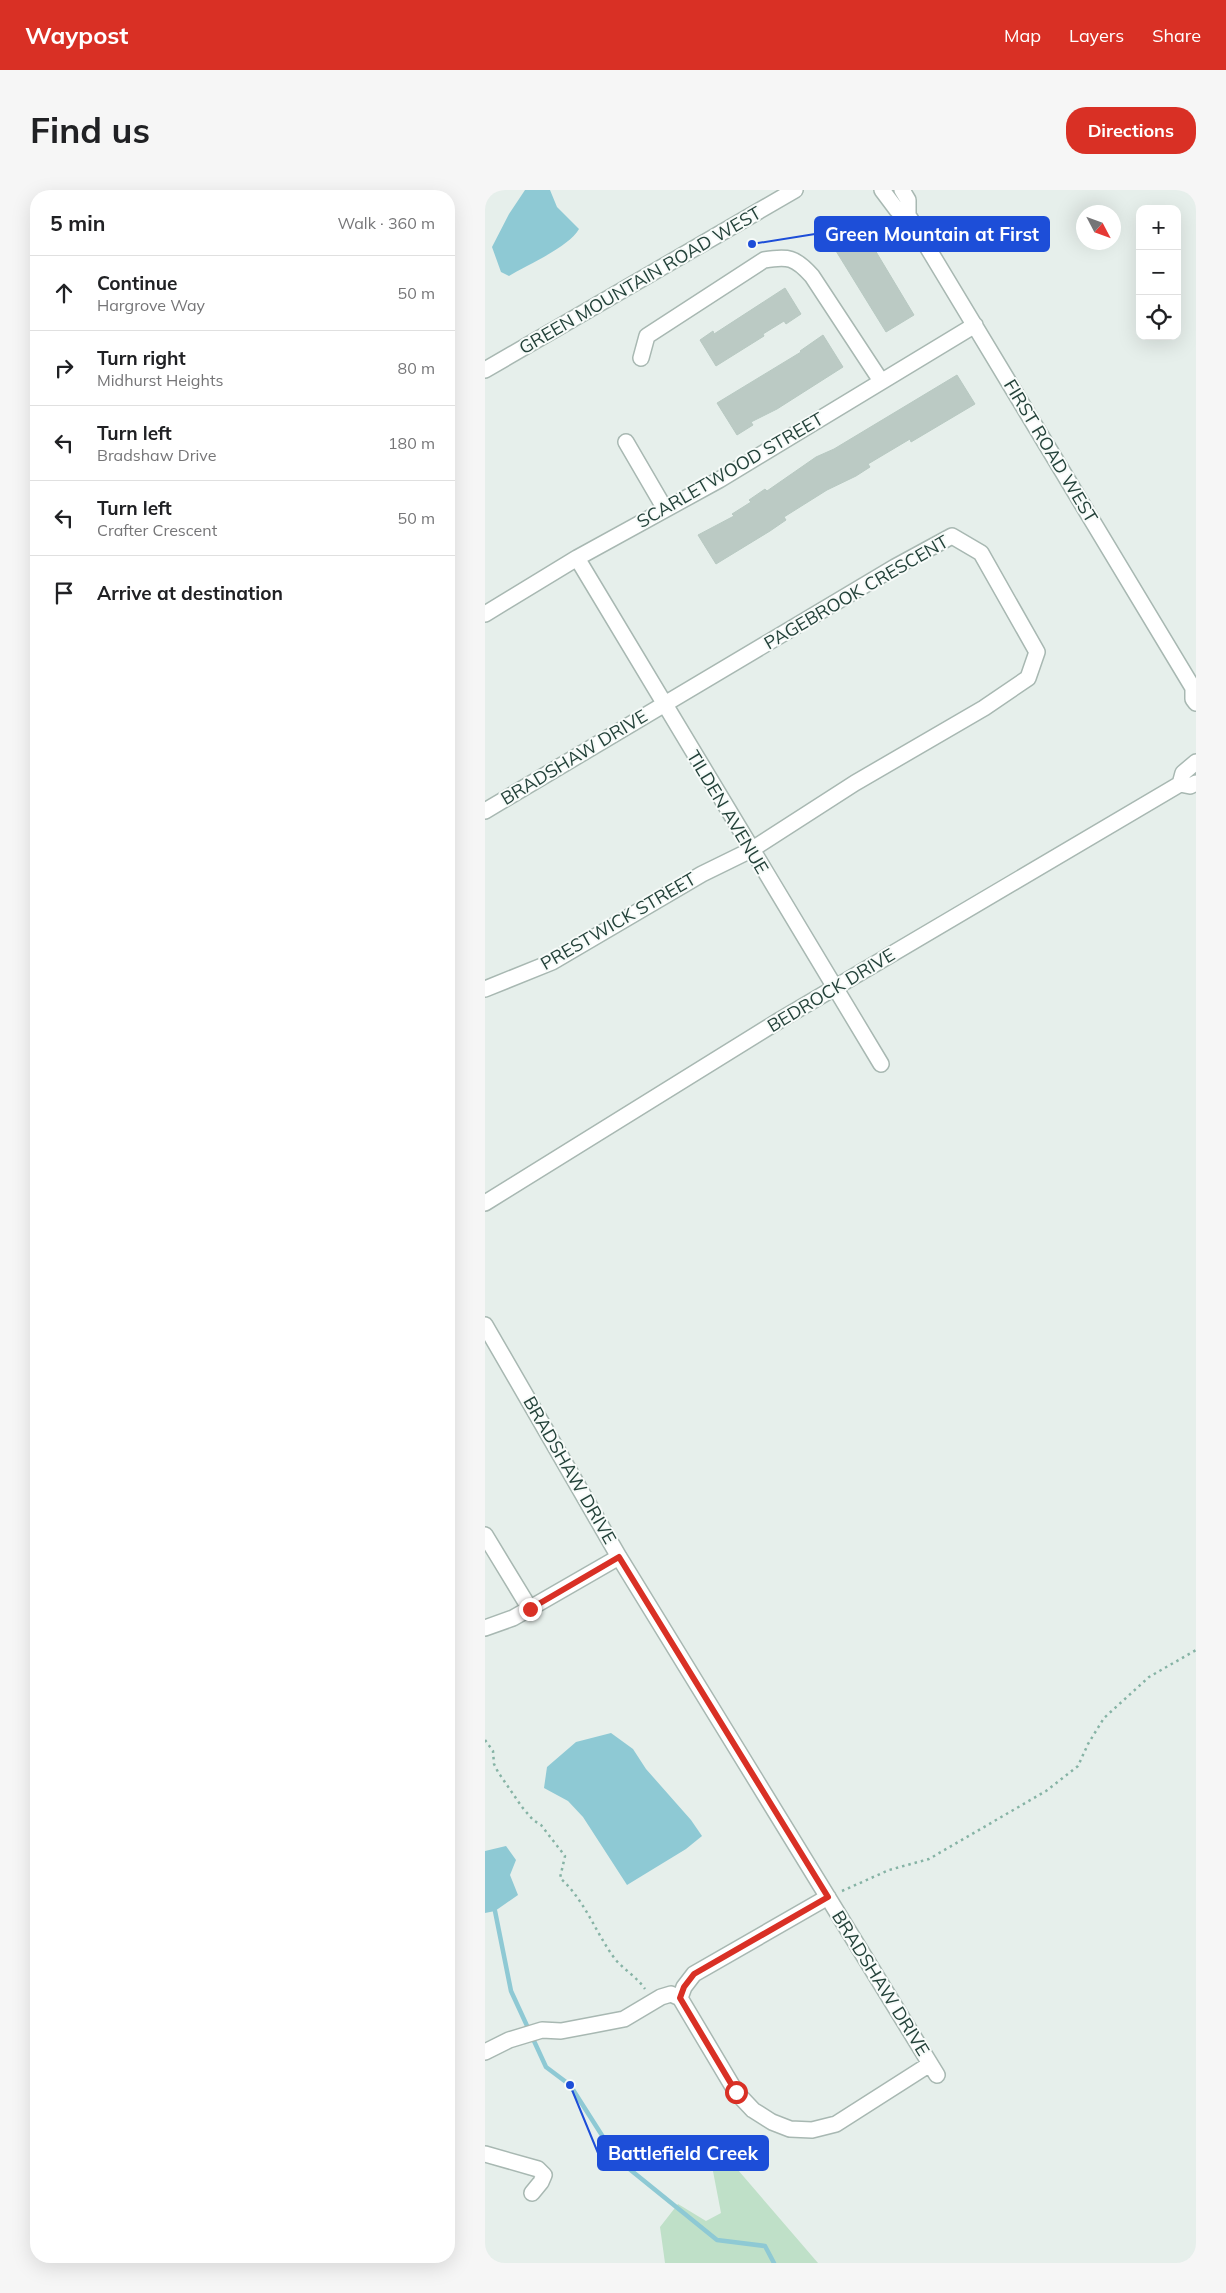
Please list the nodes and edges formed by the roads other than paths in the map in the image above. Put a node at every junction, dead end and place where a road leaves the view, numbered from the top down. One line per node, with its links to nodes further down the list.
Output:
1 (795, 190): 7 (street, GREEN MOUNTAIN ROAD WEST)
2 (882, 190): 4 (street, FIRST ROAD WEST)
3 (902, 190): 4 (street, FIRST ROAD WEST)
4 (908, 215): 5 (street, FIRST ROAD WEST)
5 (975, 325): 8 (street, SCARLETWOOD STREET); 13 (street, FIRST ROAD WEST)
6 (641, 358): 8 (street)
7 (485, 370)
8 (881, 381): 10 (street, SCARLETWOOD STREET)
9 (627, 442): 10 (street)
10 (665, 508): 11 (street, SCARLETWOOD STREET)
11 (577, 558): 12 (street, SCARLETWOOD STREET); 15 (street, TILDEN AVENUE)
12 (485, 614)
13 (1195, 688): 14 (street, FIRST ROAD WEST)
14 (1196, 703)
15 (663, 704): 19 (street, BRADSHAW DRIVE); 20 (street, TILDEN AVENUE); 20 (street, PAGEBROOK CRESCENT)
16 (1196, 762): 18 (street, BEDROCK DRIVE)
17 (1196, 783): 18 (street, BEDROCK DRIVE)
18 (1180, 784): 21 (street, BEDROCK DRIVE)
19 (485, 811)
20 (751, 850): 21 (street, TILDEN AVENUE); 22 (street, PRESTWICK STREET)
21 (836, 987): 23 (street, TILDEN AVENUE); 24 (street, BEDROCK DRIVE)
22 (485, 990)
23 (881, 1064)
24 (485, 1203)
25 (485, 1325): 27 (street, BRADSHAW DRIVE)
26 (485, 1535): 28 (street)
27 (619, 1557): 28 (street); 30 (street, BRADSHAW DRIVE)
28 (530, 1609): 29 (street)
29 (485, 1628)
30 (828, 1897): 31 (street); 31 (street, BRADSHAW DRIVE)
31 (680, 1998): 32 (street)
32 (485, 2052)
33 (485, 2154): 34 (street)
34 (532, 2193)

